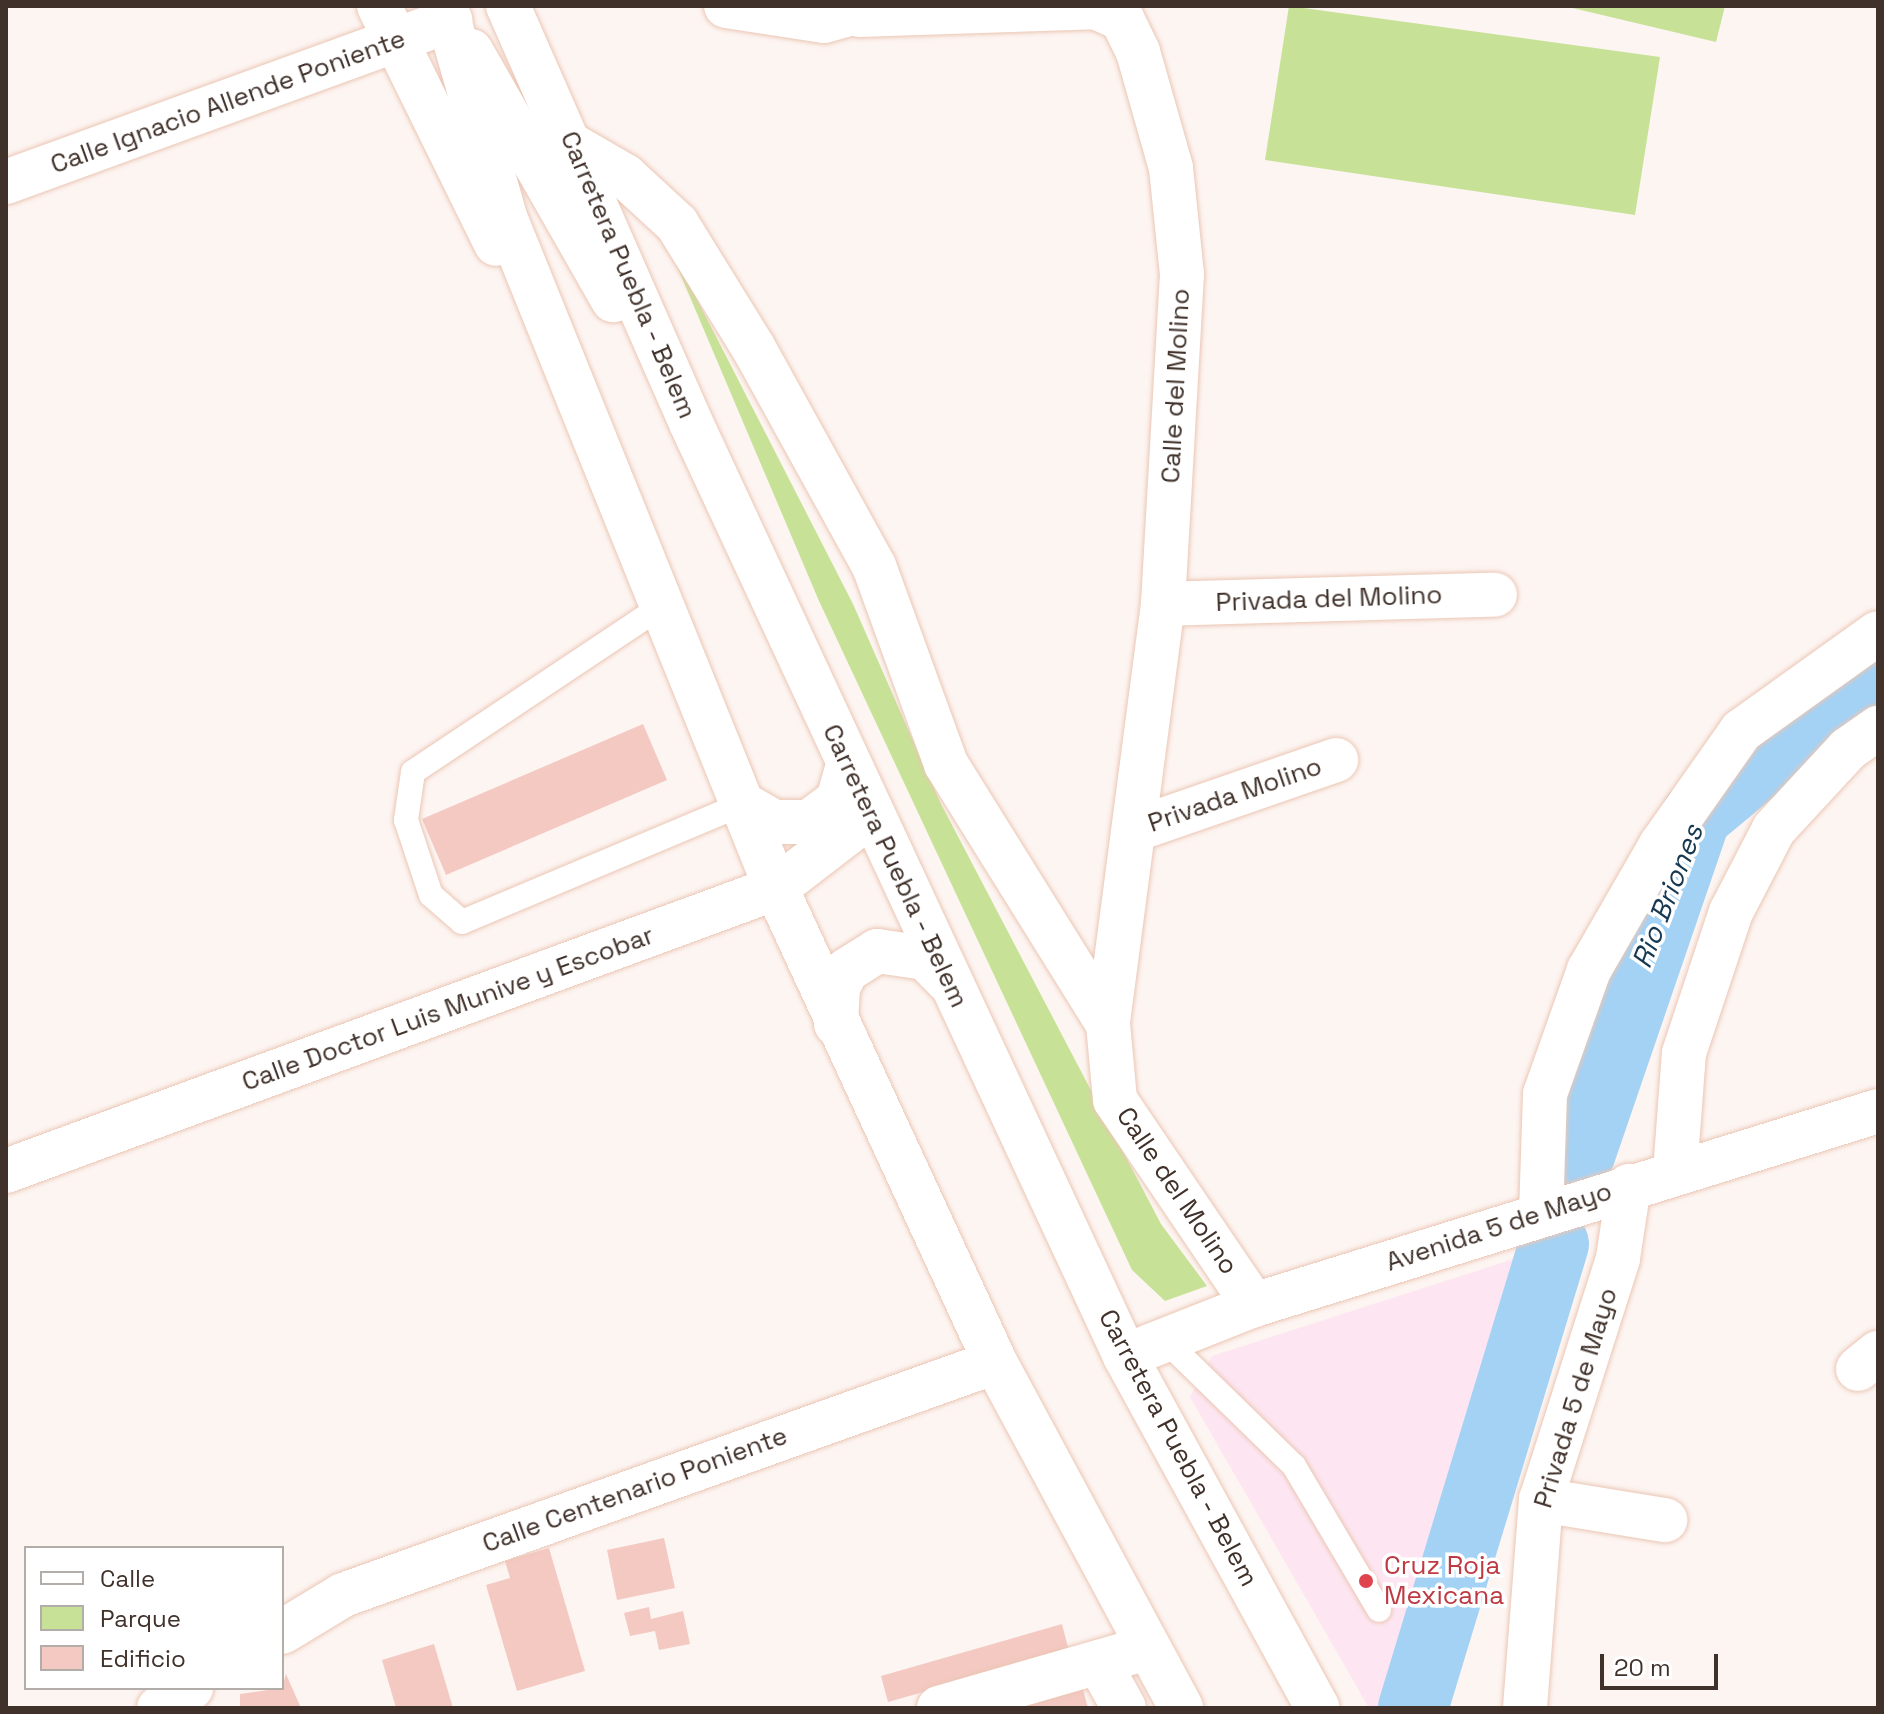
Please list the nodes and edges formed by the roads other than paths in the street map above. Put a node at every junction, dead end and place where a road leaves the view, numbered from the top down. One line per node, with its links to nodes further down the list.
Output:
1 (508, 6): 6 (street, Carretera Puebla - Belem)
2 (726, 6): 4 (street, Calle del Molino)
3 (445, 11): 5 (street, Calle Ignacio Allende Poniente); 8 (street); 9 (street)
4 (868, 11): 11 (street, Calle del Molino)
5 (387, 24): 7 (street, Calle Ignacio Allende Poniente); 8 (street)
6 (575, 147): 9 (street, Carretera Puebla - Belem); 23 (street, Calle del Molino)
7 (6, 182)
8 (536, 298): 12 (street)
9 (691, 423): 16 (street, Carretera Puebla - Belem)
10 (1495, 595): 11 (street, Privada del Molino)
11 (1163, 604): 19 (street, Calle del Molino)
12 (662, 606): 17 (street); 17 (lane)
13 (1878, 633): 28 (street)
14 (1878, 728): 26 (street)
15 (1336, 760): 19 (street, Privada Molino)
16 (848, 765): 17 (street); 18 (street, Carretera Puebla - Belem)
17 (743, 804): 20 (street)
18 (872, 814): 20 (street, Calle Doctor Luis Munive y Escobar); 21 (street, Carretera Puebla - Belem)
19 (1134, 830): 23 (street, Calle del Molino)
20 (776, 888): 22 (street); 25 (street, Calle Doctor Luis Munive y Escobar)
21 (950, 983): 22 (street); 31 (street, Carretera Puebla - Belem)
22 (836, 1024): 32 (street)
23 (1108, 1024): 29 (street, Calle del Molino)
24 (1878, 1111): 26 (street, Avenida 5 de Mayo)
25 (6, 1171)
26 (1675, 1172): 27 (street, Avenida 5 de Mayo)
27 (1629, 1186): 28 (street, Avenida 5 de Mayo); 33 (street, Privada 5 de Mayo)
28 (1541, 1214): 29 (street, Avenida 5 de Mayo)
29 (1254, 1305): 30 (street, Avenida 5 de Mayo)
30 (1167, 1342): 31 (street, Avenida 5 de Mayo); 35 (lane)
31 (1125, 1356): 44 (street, Carretera Puebla - Belem)
32 (995, 1362): 36 (street, Calle Centenario Poniente); 37 (street)
33 (1541, 1500): 34 (street); 45 (street, Privada 5 de Mayo)
34 (1665, 1520)
35 (1379, 1610)
36 (284, 1631)
37 (1147, 1648): 38 (street); 43 (street)
38 (1099, 1663): 41 (street); 42 (street)
39 (188, 1690): 40 (street)
40 (159, 1708)
41 (939, 1708)
42 (1124, 1708)
43 (1181, 1708)
44 (1318, 1708)
45 (1525, 1708)

